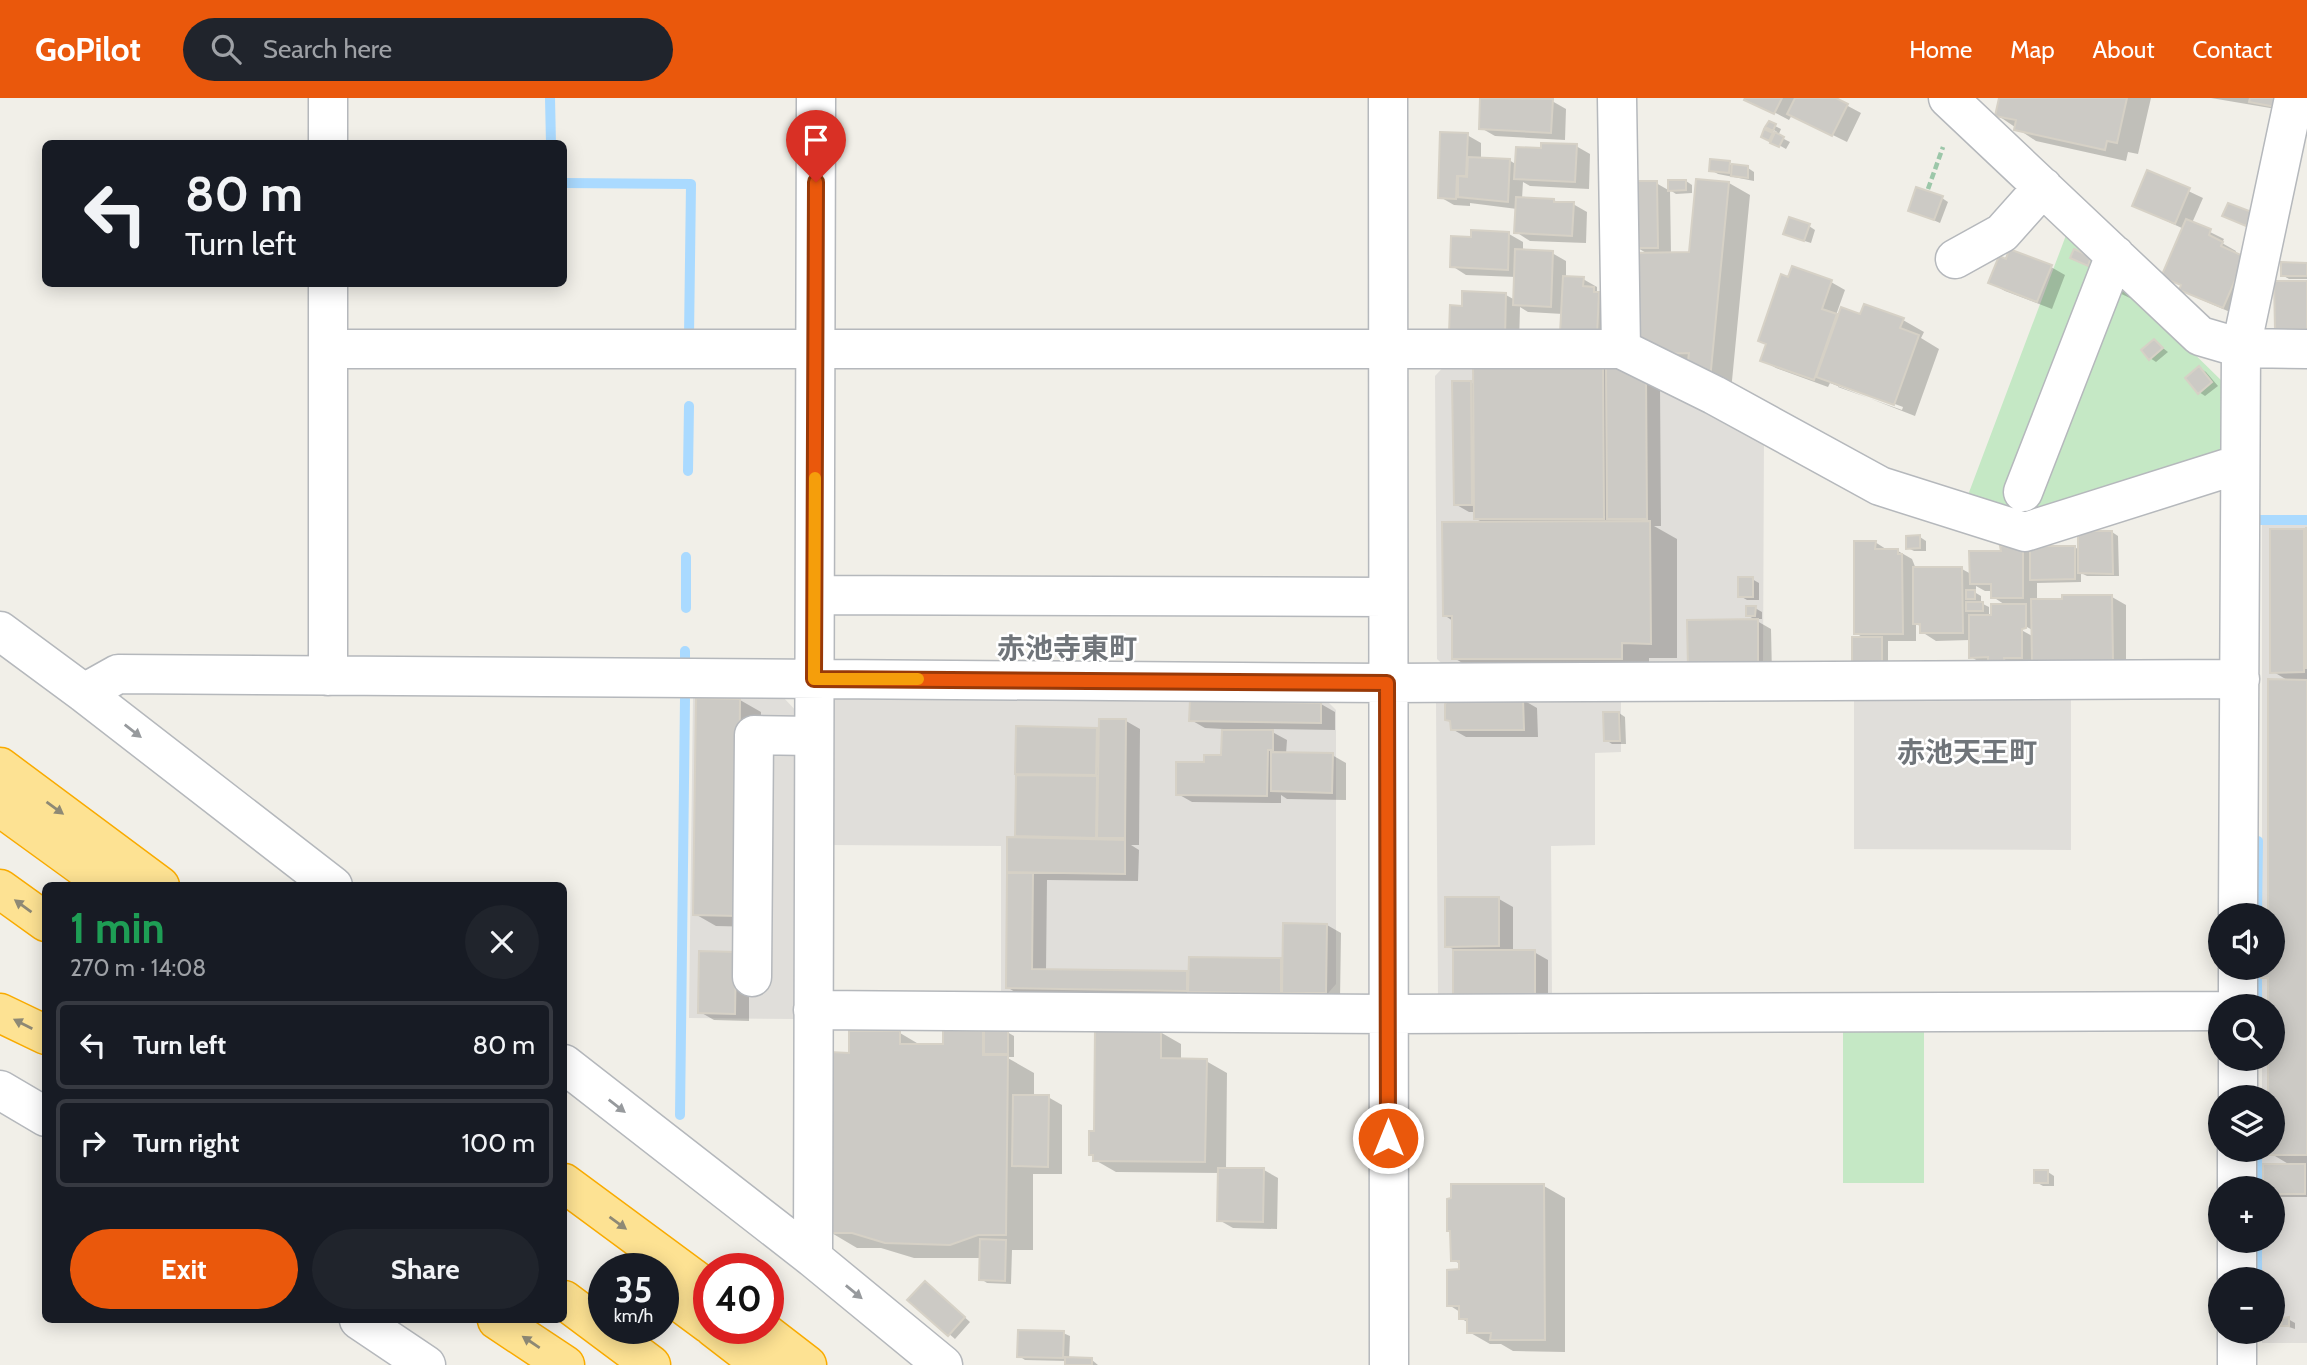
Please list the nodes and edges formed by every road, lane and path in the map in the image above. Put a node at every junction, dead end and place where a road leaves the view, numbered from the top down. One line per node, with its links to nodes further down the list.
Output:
1 (328, 98): 7 (street)
2 (816, 98): 12 (street)
3 (1388, 98): 13 (street)
4 (1617, 98): 16 (street)
5 (2294, 98): 14 (street)
6 (1956, 101): 8 (street)
7 (328, 140)
8 (2043, 187): 9 (street); 10 (street)
9 (2115, 255): 14 (street); 19 (street)
10 (1955, 259)
11 (328, 287): 15 (street)
12 (815, 348): 13 (street); 15 (street); 20 (street)
13 (1387, 348): 16 (street); 21 (street)
14 (2241, 348): 17 (street); 18 (street)
15 (328, 349): 23 (street)
16 (1621, 349): 18 (street)
17 (2307, 349)
18 (2240, 464): 25 (street)
19 (2023, 492)
20 (815, 595): 21 (street); 24 (street)
21 (1387, 597): 26 (street)
22 (0, 631): 27 (street)
23 (328, 676): 24 (street); 27 (street)
24 (814, 679): 26 (street); 28 (street)
25 (2240, 680): 26 (street); 35 (street)
26 (1387, 683): 41 (street)
27 (84, 693): 33 (street, one-way to 33)
28 (814, 736): 37 (street); 38 (street)
29 (0, 767): 32 (highway, one-way to 32)
30 (0, 807): 31 (highway)
31 (103, 882)
32 (155, 882)
33 (328, 882)
34 (0, 890): 36 (highway, one-way to 34)
35 (2238, 903)
36 (42, 919)
37 (751, 977)
38 (813, 1010): 41 (street); 49 (street)
39 (2208, 1011): 41 (street)
40 (0, 1013): 42 (highway, one-way to 40)
41 (1388, 1014): 65 (street)
42 (42, 1033)
43 (567, 1066): 49 (street, one-way to 49)
44 (0, 1090): 45 (street)
45 (42, 1115)
46 (567, 1185): 50 (highway, one-way to 50)
47 (567, 1217): 48 (highway)
48 (614, 1253)
49 (813, 1258): 64 (street, one-way to 64)
50 (693, 1278)
51 (567, 1302): 61 (highway)
52 (679, 1302): 53 (highway)
53 (693, 1313)
54 (363, 1323): 59 (street)
55 (502, 1323): 60 (highway, one-way to 55)
56 (735, 1344): 62 (highway)
57 (779, 1344): 63 (highway)
58 (2237, 1344): 66 (street)
59 (410, 1362)
60 (565, 1365)
61 (651, 1365)
62 (762, 1365)
63 (807, 1365)
64 (943, 1365)
65 (1389, 1365)
66 (2237, 1365)

